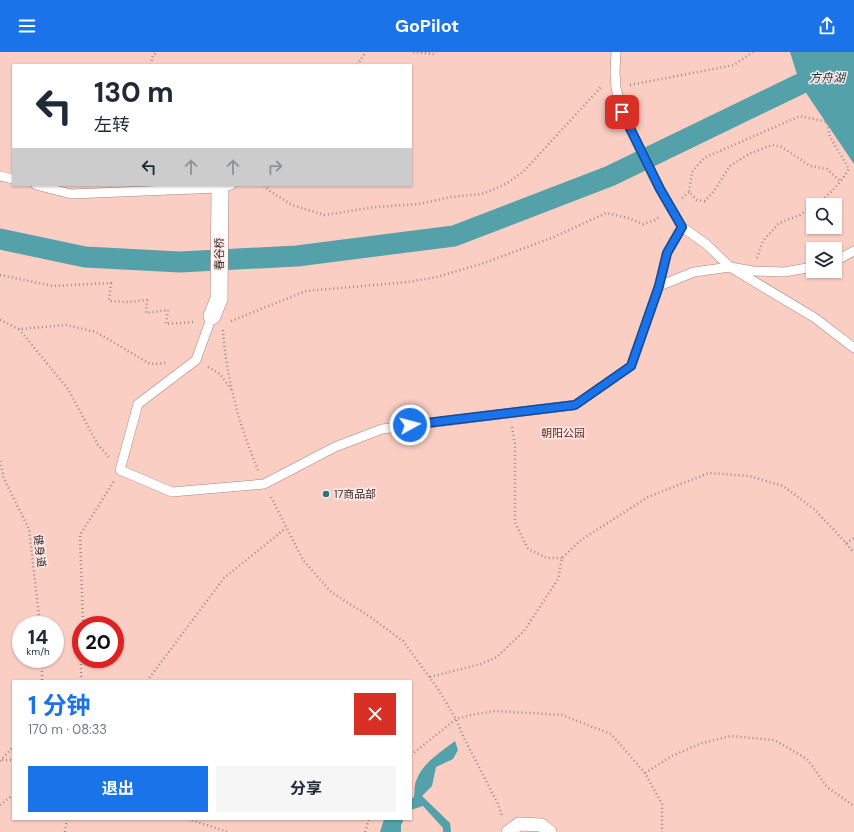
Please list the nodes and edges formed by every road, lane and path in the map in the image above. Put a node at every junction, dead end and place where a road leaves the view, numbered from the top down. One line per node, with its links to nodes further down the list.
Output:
1 (158, 52): 7 (path)
2 (366, 52): 9 (path)
3 (414, 52): 4 (path)
4 (436, 52)
5 (616, 52): 10 (lane)
6 (753, 52): 11 (path)
7 (154, 53): 8 (path)
8 (151, 64)
9 (358, 64)
10 (614, 72): 11 (lane); 17 (path)
11 (616, 88): 20 (lane)
12 (0, 176): 13 (lane)
13 (12, 179)
14 (841, 182): 18 (path); 18 (path); 19 (path)
15 (40, 186): 16 (lane)
16 (225, 186): 31 (street, 春谷桥)
17 (265, 186)
18 (689, 192): 20 (path)
19 (825, 198)
20 (671, 207): 22 (lane); 31 (path)
21 (806, 211): 27 (path)
22 (682, 227): 25 (lane); 29 (lane)
23 (854, 251): 24 (lane)
24 (842, 257)
25 (730, 267): 27 (lane); 29 (lane); 33 (lane)
26 (806, 269): 27 (lane)
27 (753, 272)
28 (0, 275): 31 (path)
29 (659, 286): 36 (lane)
30 (0, 320): 32 (path)
31 (215, 320): 34 (lane); 35 (path)
32 (19, 329): 34 (path); 38 (path)
33 (854, 348)
34 (196, 360): 35 (path); 38 (lane)
35 (232, 390): 39 (path)
36 (509, 412): 39 (lane); 44 (path)
37 (0, 461): 45 (path, 健身道)
38 (120, 470): 39 (lane); 46 (path)
39 (264, 484): 40 (path)
40 (286, 528): 49 (path); 52 (path)
41 (854, 538): 42 (path)
42 (846, 543): 43 (path); 44 (path)
43 (854, 553)
44 (562, 558): 49 (path)
45 (39, 616)
46 (82, 616)
47 (42, 668): 50 (path)
48 (81, 668): 51 (path)
49 (430, 677): 53 (path)
50 (42, 680)
51 (81, 680)
52 (148, 680)
53 (456, 719): 55 (path); 58 (path); 65 (path)
54 (12, 748): 56 (path)
55 (412, 754)
56 (1, 760): 57 (path)
57 (12, 760)
58 (645, 773): 61 (path); 70 (path)
59 (12, 796): 60 (path)
60 (0, 805)
61 (854, 806)
62 (67, 820): 66 (path)
63 (191, 820): 67 (path)
64 (369, 820): 68 (path)
65 (509, 831): 69 (street)
66 (65, 832)
67 (228, 832)
68 (365, 832)
69 (550, 832)
70 (662, 832)

